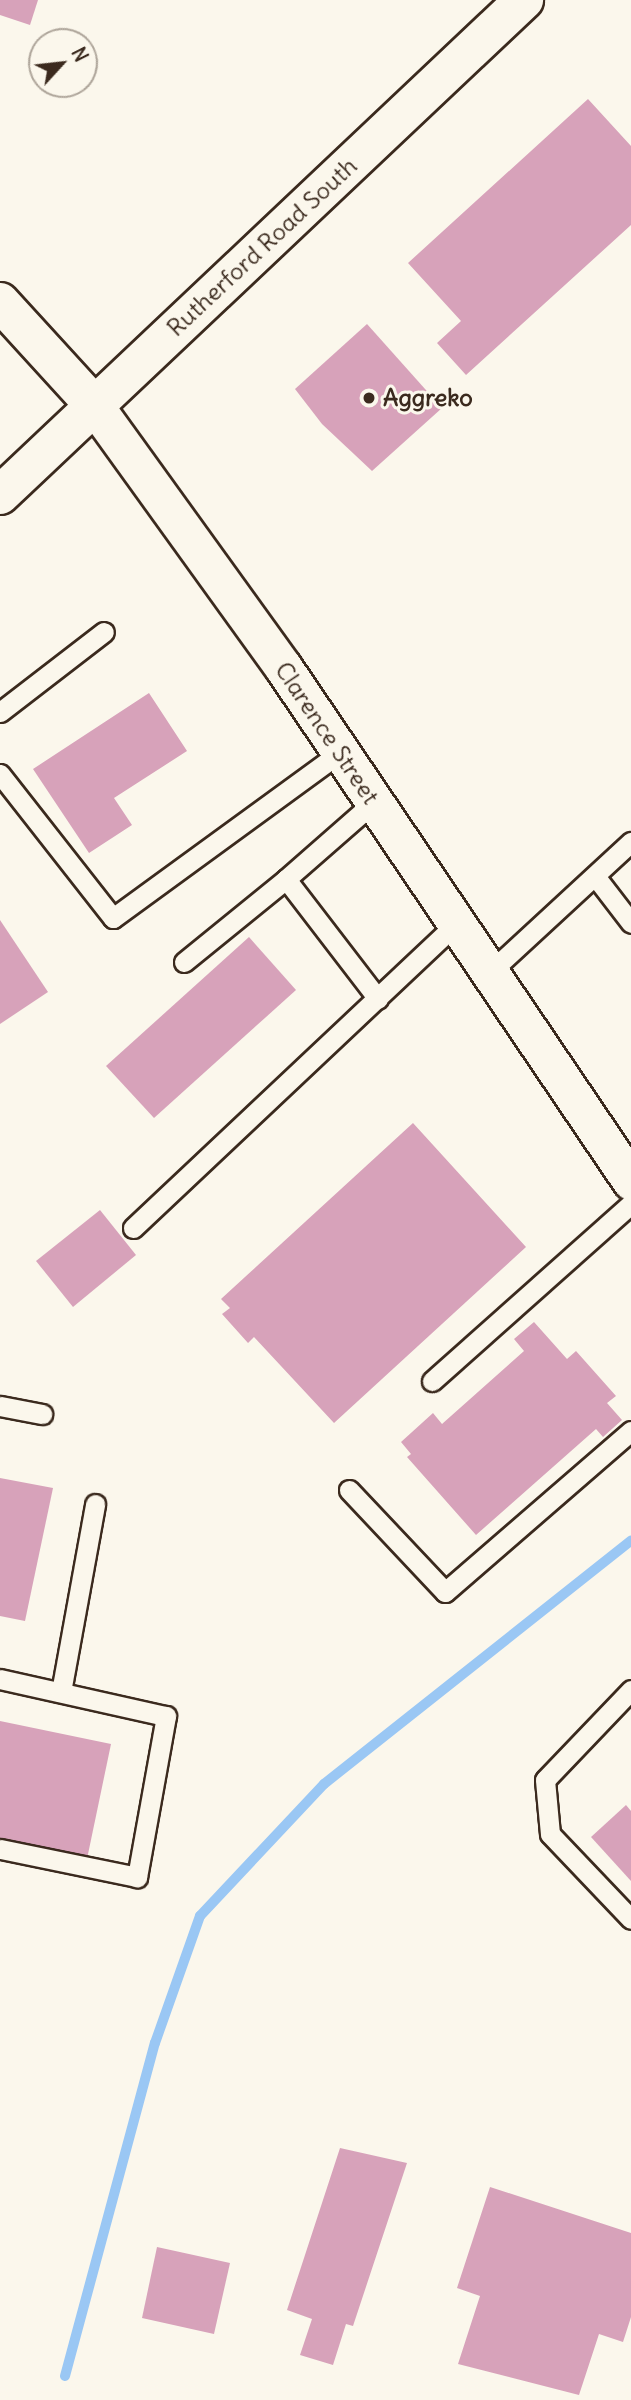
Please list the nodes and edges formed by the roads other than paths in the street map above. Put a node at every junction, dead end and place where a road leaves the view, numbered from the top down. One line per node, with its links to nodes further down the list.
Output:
1 (524, 0): 3 (street, Rutherford Road South)
2 (0, 302): 3 (street, Clarence Street)
3 (94, 405): 4 (street, Rutherford Road South); 7 (street, Clarence Street)
4 (0, 495)
5 (104, 632): 6 (lane)
6 (0, 712)
7 (341, 752): 8 (lane); 9 (street, Clarence Street)
8 (0, 774)
9 (374, 802): 12 (lane); 13 (street, Clarence Street)
10 (631, 842): 11 (lane)
11 (595, 876): 14 (lane); 16 (lane)
12 (286, 879): 15 (lane); 17 (lane)
13 (457, 923): 16 (street, Clarence Street); 17 (lane)
14 (631, 923)
15 (184, 962)
16 (490, 972): 18 (street, Clarence Street)
17 (377, 999): 20 (lane)
18 (631, 1181)
19 (631, 1203): 21 (lane)
20 (133, 1228)
21 (432, 1381)
22 (0, 1406): 23 (lane)
23 (42, 1414)
24 (631, 1431): 25 (lane)
25 (349, 1490)
26 (95, 1504): 29 (lane)
27 (0, 1679): 29 (lane)
28 (631, 1690): 31 (lane)
29 (61, 1692): 30 (lane)
30 (0, 1849)
31 (631, 1919)

